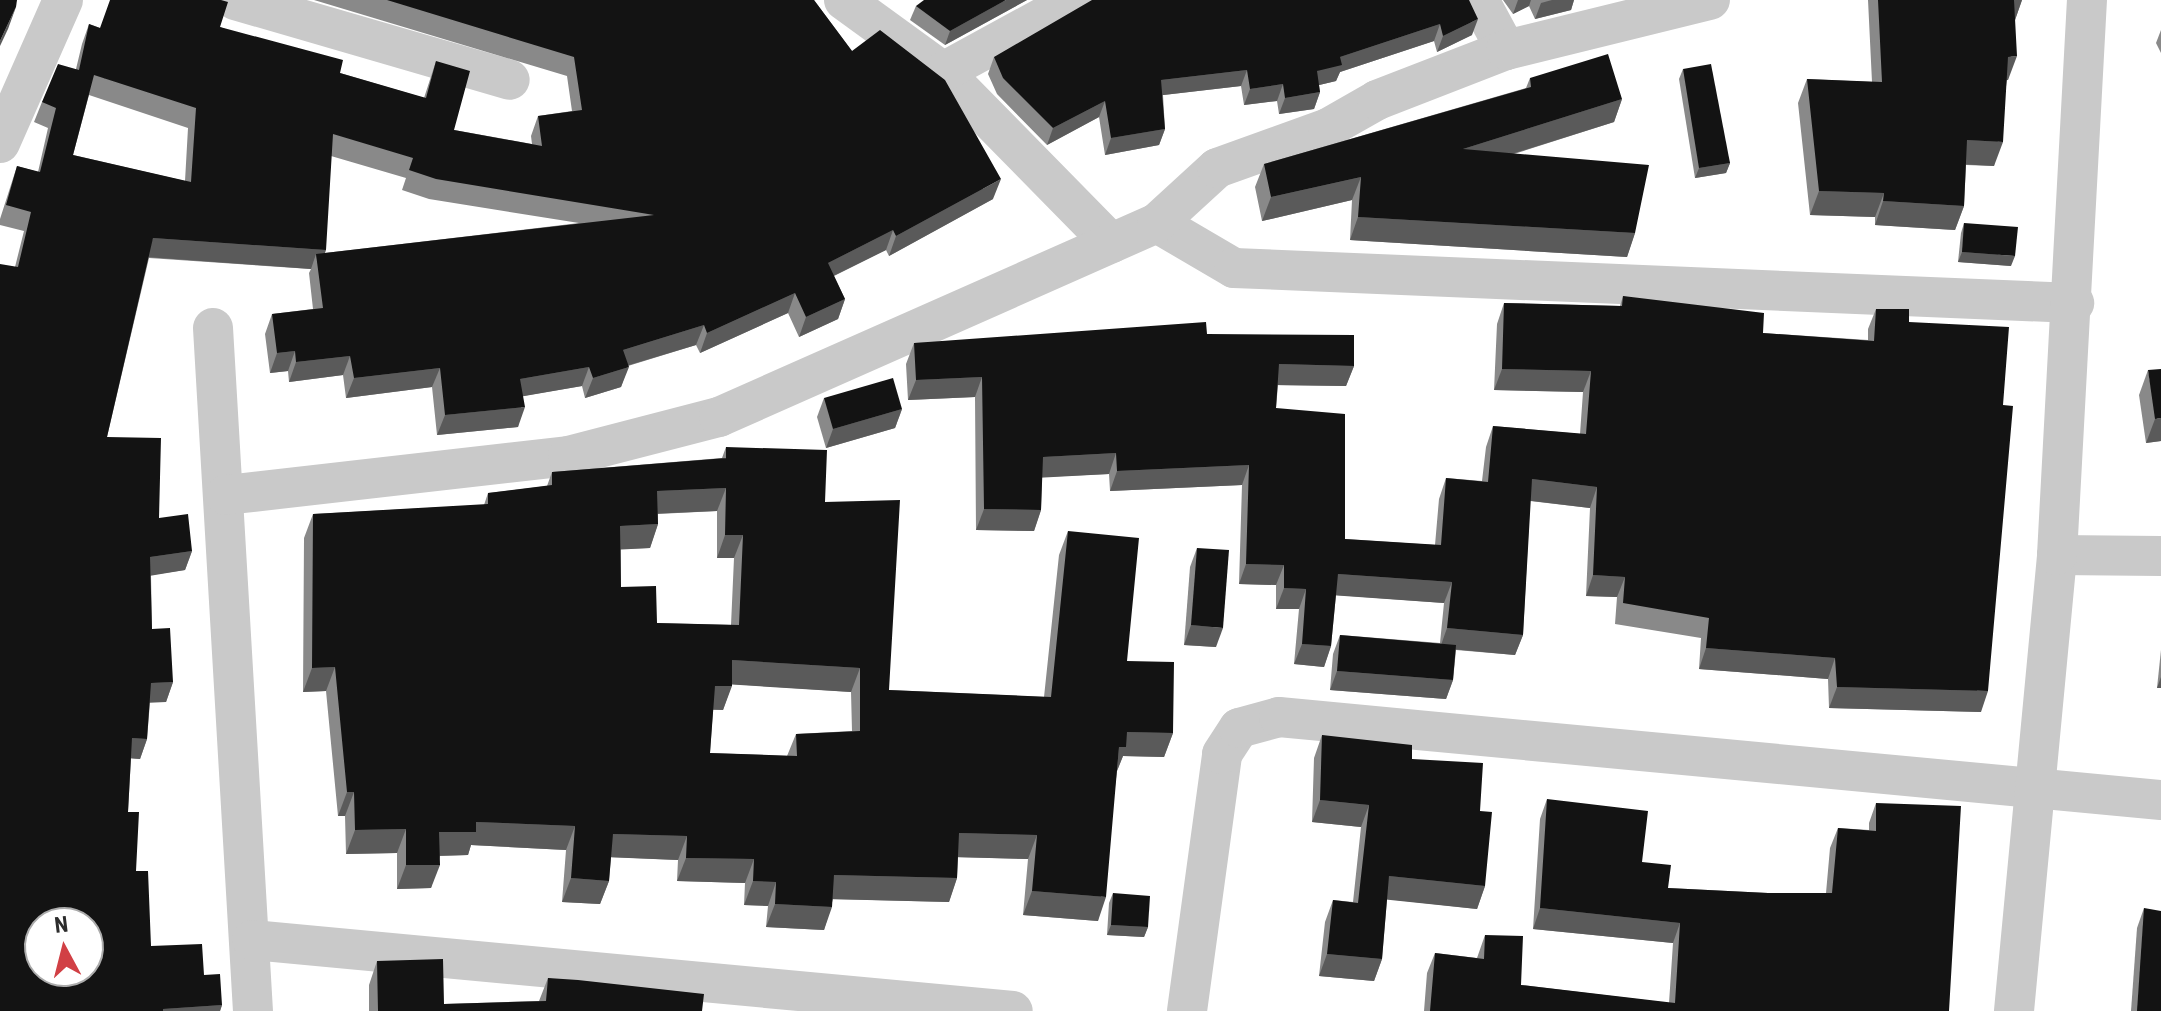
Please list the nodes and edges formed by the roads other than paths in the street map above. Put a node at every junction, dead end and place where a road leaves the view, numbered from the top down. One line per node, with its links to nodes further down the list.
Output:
1 (63, 0): 11 (street)
2 (235, 0): 10 (street)
3 (844, 0): 9 (street)
4 (1075, 0): 9 (street)
5 (1479, 0): 8 (street)
6 (1710, 0): 8 (street)
7 (2087, 0): 14 (street)
8 (1506, 50): 12 (street)
9 (943, 72): 13 (street)
10 (510, 80)
11 (0, 143)
12 (1157, 223): 13 (street); 14 (street)
13 (1111, 243): 16 (street)
14 (2074, 303): 17 (street)
15 (213, 328): 16 (street)
16 (226, 495): 21 (street)
17 (2057, 555): 18 (street); 19 (street)
18 (2161, 556)
19 (2038, 788): 20 (street); 24 (street); 25 (street)
20 (2161, 800)
21 (252, 940): 22 (street); 23 (street)
22 (253, 1011)
23 (1013, 1011)
24 (1187, 1011)
25 (2014, 1011)

